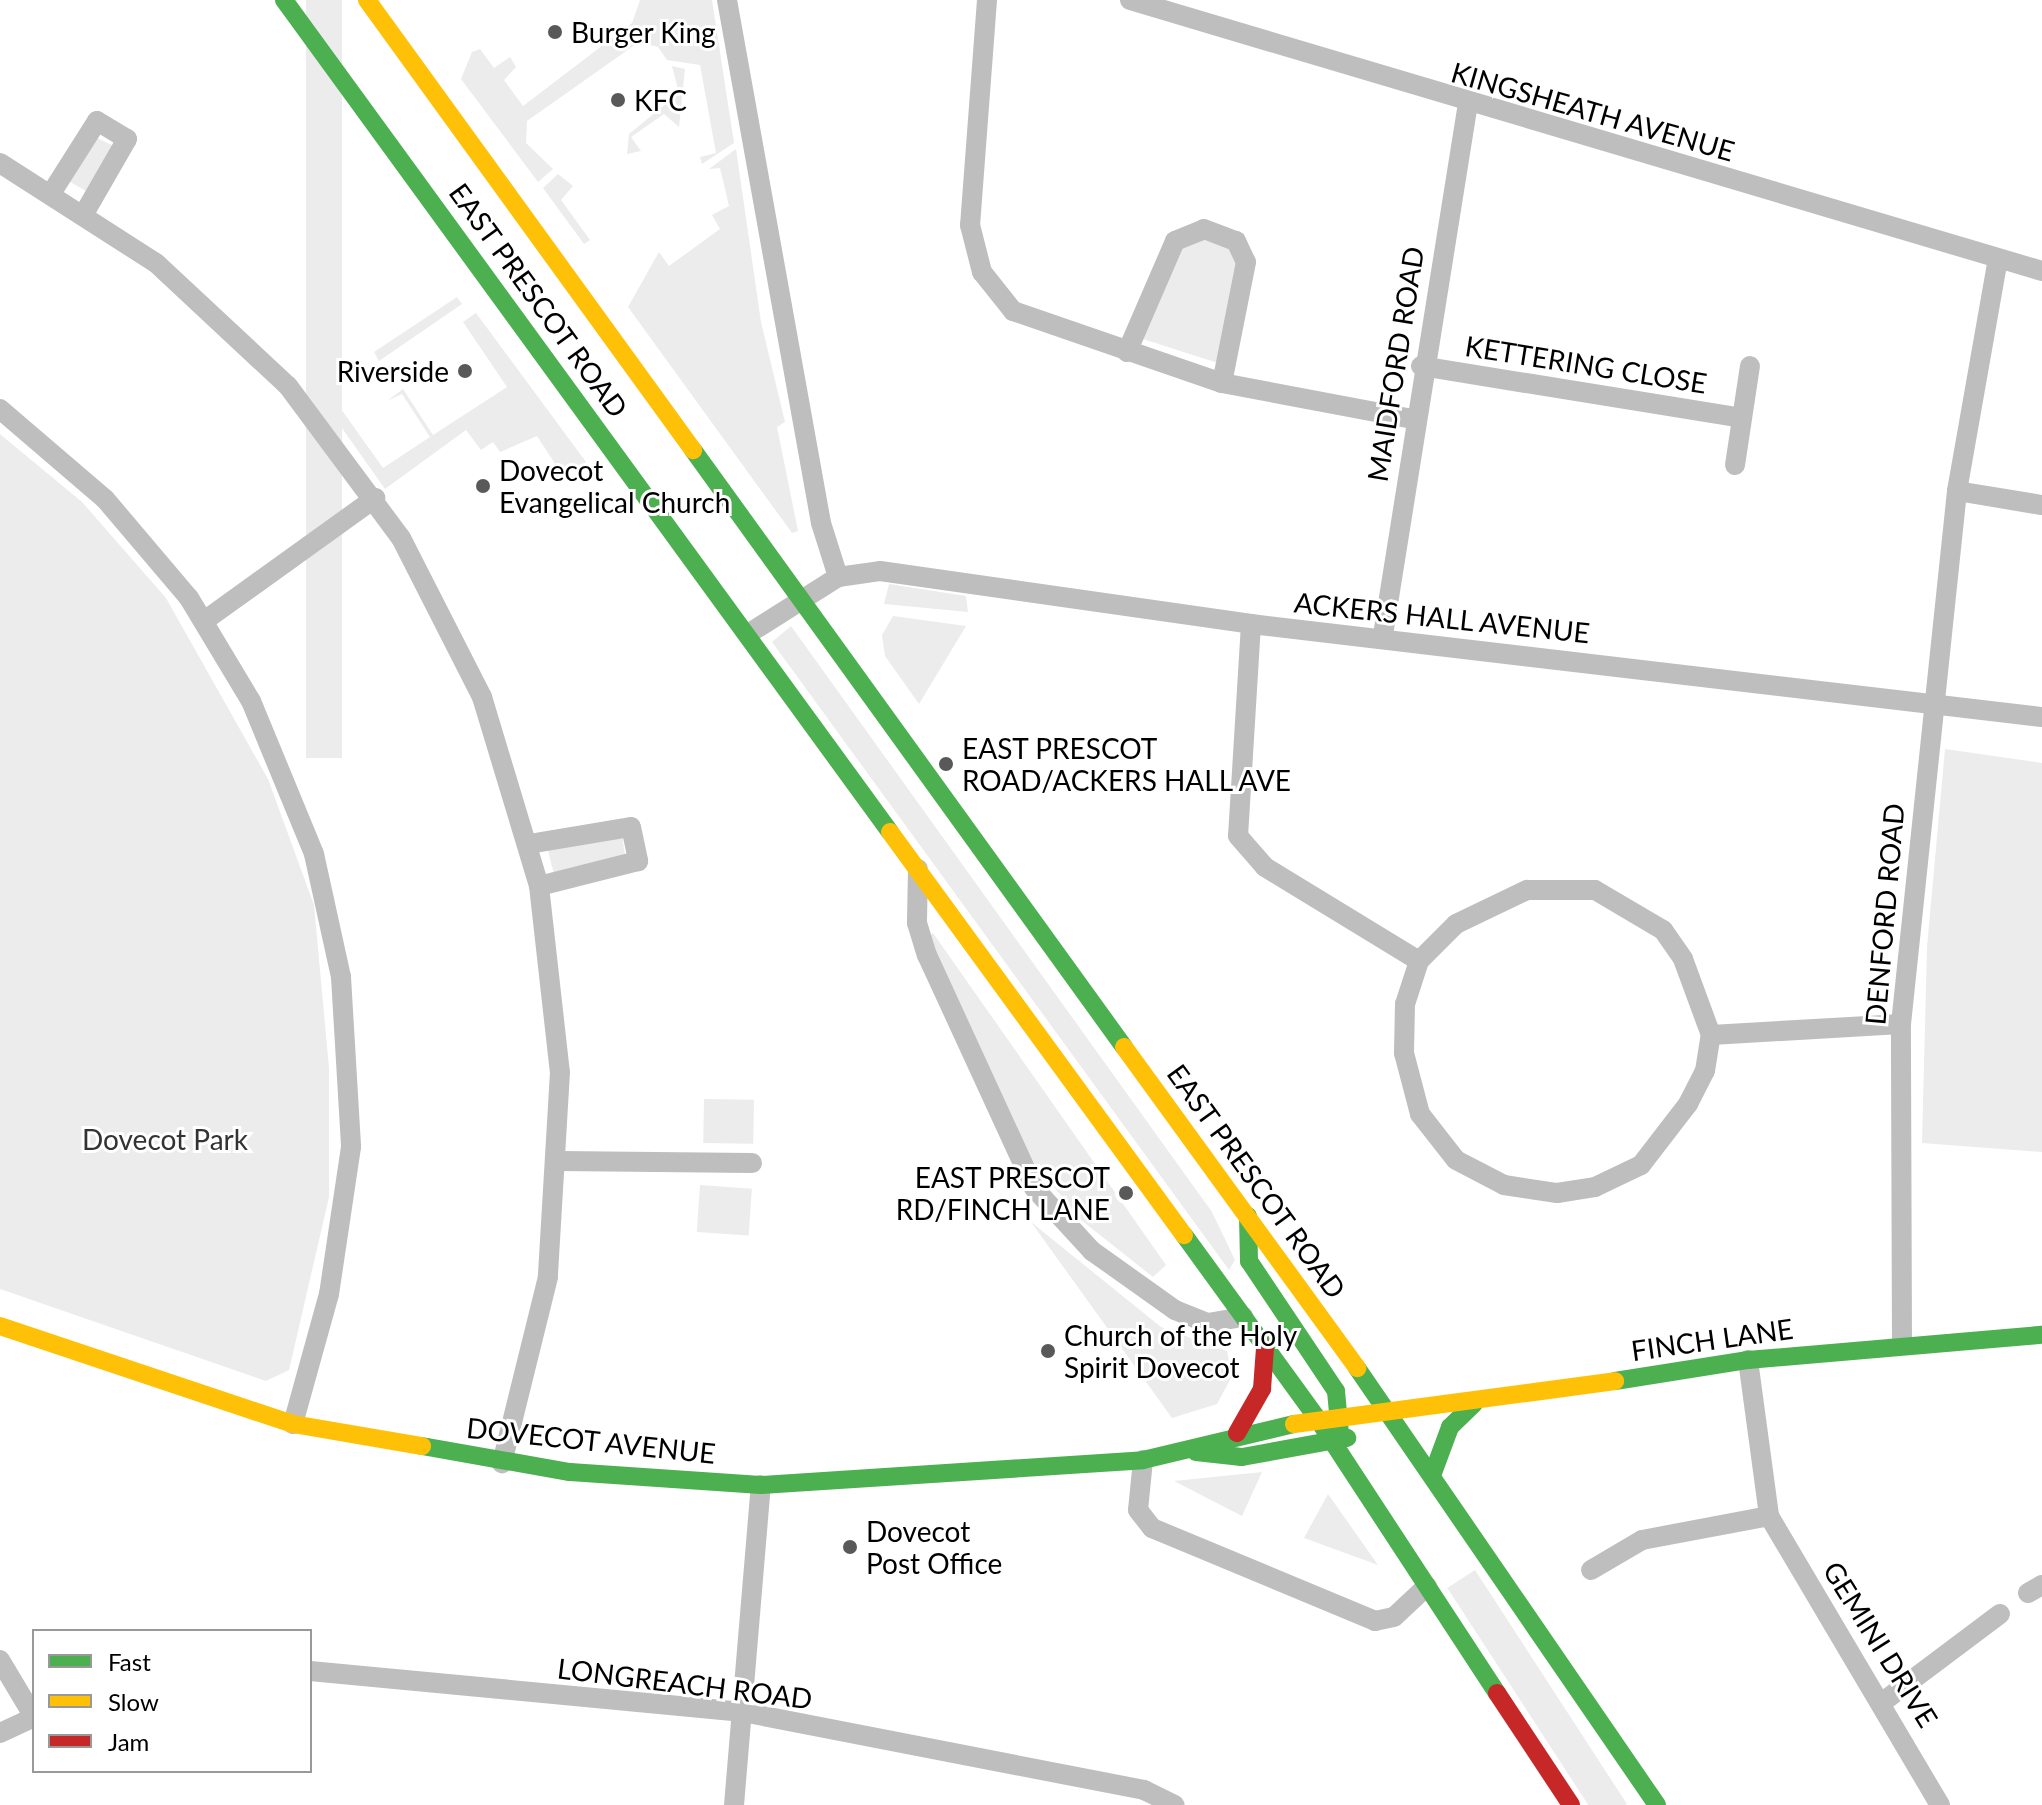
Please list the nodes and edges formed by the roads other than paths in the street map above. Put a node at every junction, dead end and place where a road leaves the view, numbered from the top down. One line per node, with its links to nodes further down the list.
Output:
1 (284, 0): 27 (main road, EAST PRESCOT ROAD)
2 (367, 0): 24 (main road, EAST PRESCOT ROAD)
3 (727, 0): 23 (street)
4 (987, 0): 12 (street)
5 (1130, 0): 6 (street, KINGSHEATH AVENUE)
6 (1468, 103): 10 (street, KINGSHEATH AVENUE); 13 (street, MAIDFORD ROAD)
7 (0, 163): 8 (street)
8 (52, 192): 9 (street); 9 (street)
9 (85, 212): 21 (street)
10 (1998, 259): 11 (street, KINGSHEATH AVENUE); 20 (street, DENFORD ROAD)
11 (2042, 271)
12 (1127, 352): 15 (street); 15 (street)
13 (1421, 366): 17 (street, KETTERING CLOSE); 18 (street, MAIDFORD ROAD)
14 (1750, 366): 17 (street)
15 (1222, 383): 18 (street)
16 (0, 409): 25 (street)
17 (1742, 418): 19 (street)
18 (1413, 419): 28 (street, MAIDFORD ROAD)
19 (1735, 465)
20 (1957, 491): 22 (street); 29 (street, DENFORD ROAD)
21 (375, 498): 25 (street); 31 (street)
22 (2042, 505)
23 (838, 577): 24 (street); 26 (street, ACKERS HALL AVENUE)
24 (799, 598): 27 (street); 39 (main road, EAST PRESCOT ROAD)
25 (204, 621): 50 (street)
26 (1251, 624): 28 (street, ACKERS HALL AVENUE); 34 (street)
27 (748, 634): 32 (main road, EAST PRESCOT ROAD)
28 (1383, 635): 29 (street, ACKERS HALL AVENUE)
29 (1931, 703): 30 (street, ACKERS HALL AVENUE); 35 (street, DENFORD ROAD)
30 (2042, 717)
31 (529, 844): 33 (street); 33 (street)
32 (918, 869): 40 (main road, EAST PRESCOT ROAD); 40 (street)
33 (539, 886): 37 (street)
34 (1419, 961): 36 (street); 36 (street)
35 (1901, 1024): 36 (street); 43 (street, DENFORD ROAD)
36 (1711, 1035)
37 (559, 1161): 38 (street); 55 (street)
38 (752, 1163)
39 (1248, 1216): 47 (main road, EAST PRESCOT ROAD); 49 (main road)
40 (1243, 1317): 44 (main road, EAST PRESCOT ROAD)
41 (0, 1326): 50 (main road, DOVECOT AVENUE)
42 (2042, 1335): 43 (main road, FINCH LANE)
43 (1902, 1344): 45 (main road, FINCH LANE)
44 (1265, 1348): 48 (main road, EAST PRESCOT ROAD); 51 (main road)
45 (1748, 1360): 46 (main road, FINCH LANE); 58 (street, GEMINI DRIVE)
46 (1474, 1404): 47 (main road, FINCH LANE); 56 (main road)
47 (1392, 1416): 49 (main road, FINCH LANE); 52 (main road, FINCH LANE); 56 (main road, EAST PRESCOT ROAD)
48 (1317, 1418): 49 (main road, FINCH LANE); 51 (main road, DOVECOT AVENUE); 52 (main road, EAST PRESCOT ROAD)
49 (1343, 1418): 52 (main road)
50 (293, 1424): 55 (main road, DOVECOT AVENUE)
51 (1237, 1433): 53 (main road, DOVECOT AVENUE)
52 (1335, 1444): 53 (main road, DOVECOT AVENUE); 60 (main road, EAST PRESCOT ROAD)
53 (1193, 1452): 54 (main road, DOVECOT AVENUE)
54 (1143, 1460): 57 (main road, DOVECOT AVENUE); 60 (street)
55 (502, 1463): 57 (main road, DOVECOT AVENUE)
56 (1433, 1473): 72 (main road, EAST PRESCOT ROAD)
57 (761, 1485): 65 (street)
58 (1769, 1516): 59 (street); 64 (street, GEMINI DRIVE)
59 (1591, 1570)
60 (1427, 1586): 71 (main road, EAST PRESCOT ROAD)
61 (2000, 1614): 64 (street)
62 (0, 1660): 66 (street)
63 (312, 1671): 65 (street, LONGREACH ROAD)
64 (1884, 1701): 73 (street, GEMINI DRIVE)
65 (743, 1712): 69 (street, LONGREACH ROAD); 70 (street)
66 (32, 1714)
67 (32, 1718): 68 (street)
68 (0, 1733)
69 (1159, 1799)
70 (734, 1805)
71 (1571, 1805)
72 (1657, 1805)
73 (1940, 1805)

